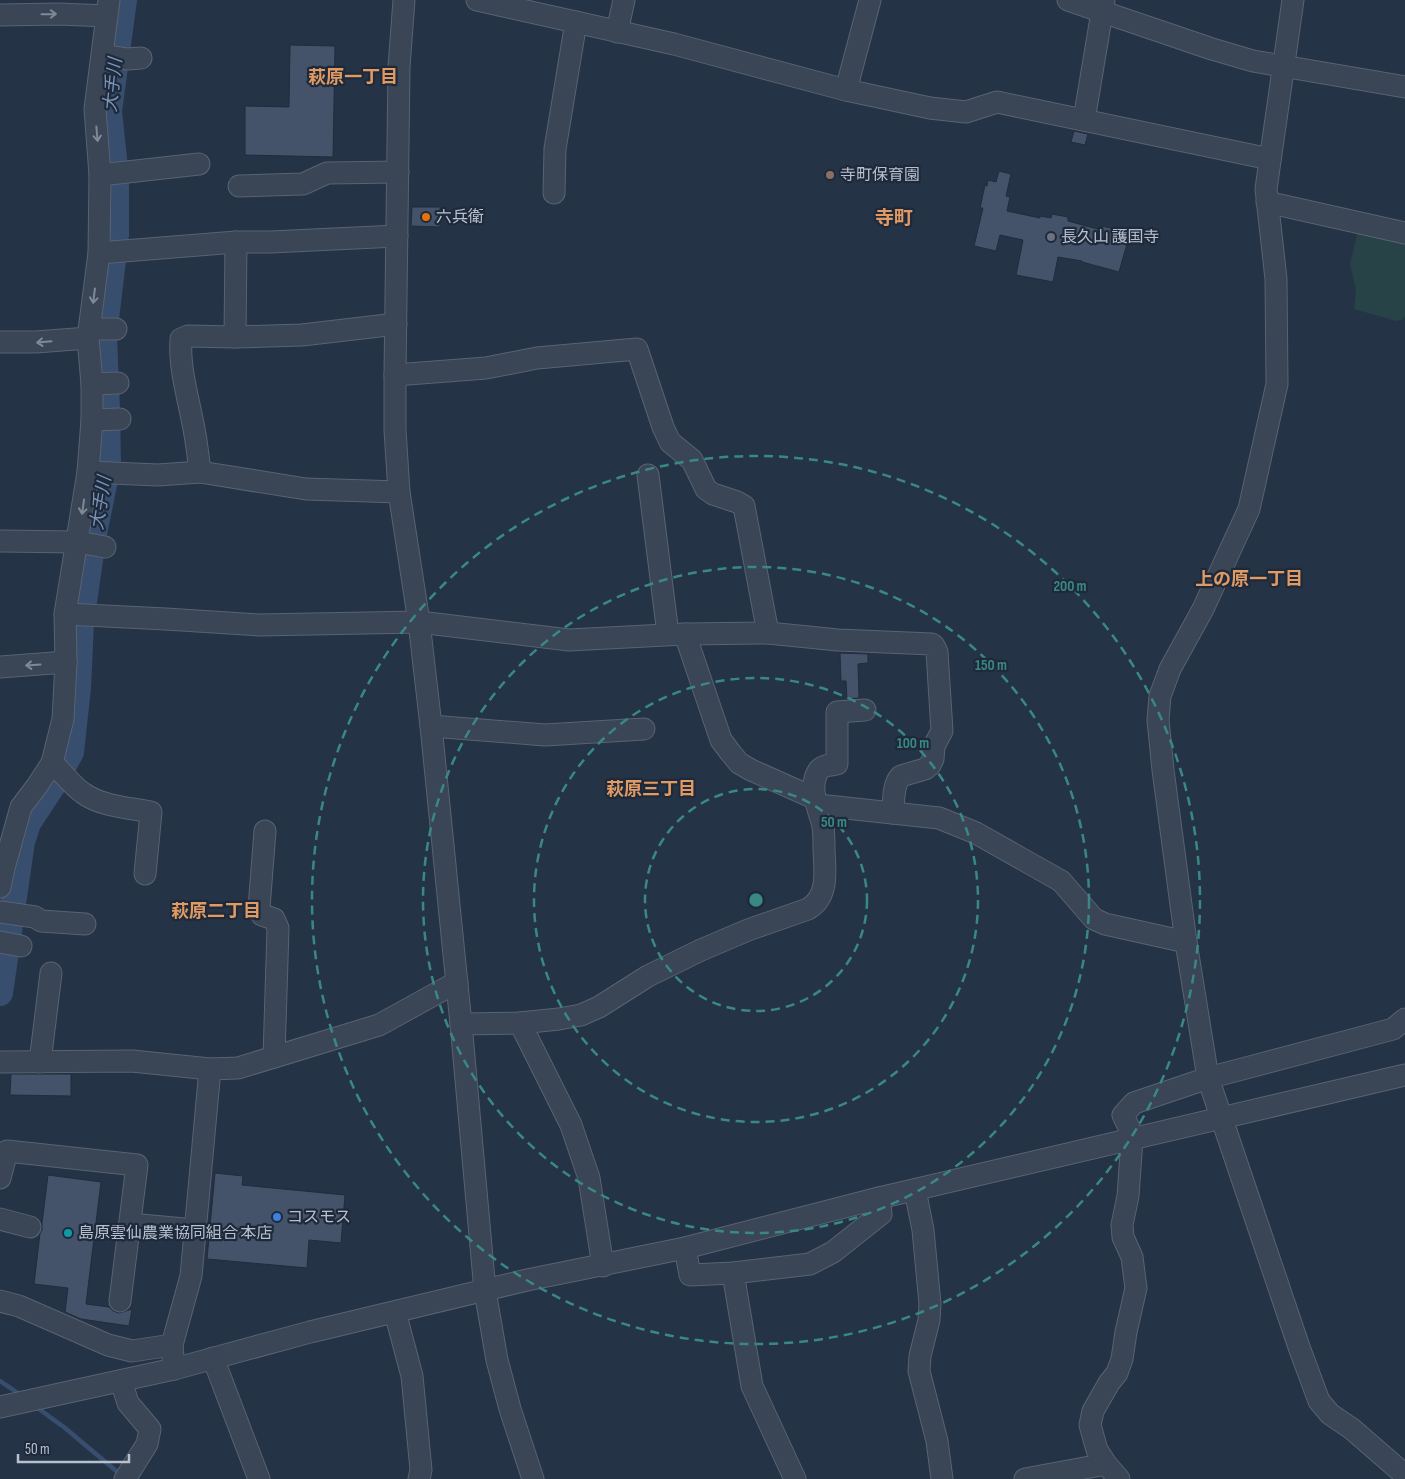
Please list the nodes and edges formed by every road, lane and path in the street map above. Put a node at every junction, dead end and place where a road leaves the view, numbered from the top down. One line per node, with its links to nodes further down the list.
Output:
1 (404, 0): 18 (street)
2 (476, 0): 10 (street)
3 (624, 0): 11 (street)
4 (870, 0): 14 (street)
5 (1068, 0): 7 (street)
6 (1294, 0): 12 (street)
7 (1103, 6): 12 (street); 15 (street)
8 (108, 8): 9 (street, one-way to 8); 19 (street, one-way to 19)
9 (0, 15)
10 (576, 22): 11 (street); 21 (street)
11 (617, 32): 14 (street)
12 (1284, 68): 13 (street); 16 (street)
13 (1405, 87)
14 (846, 90): 15 (street)
15 (1084, 120): 16 (street)
16 (1270, 159): 22 (street)
17 (198, 164): 19 (street)
18 (398, 172): 20 (street); 24 (street)
19 (110, 174): 26 (street)
20 (239, 186)
21 (554, 193)
22 (1267, 202): 23 (street); 56 (street)
23 (1405, 231)
24 (397, 236): 25 (street); 27 (street)
25 (236, 242): 26 (street); 30 (street)
26 (109, 253): 29 (street, one-way to 29)
27 (396, 324): 30 (street); 32 (street)
28 (114, 329): 29 (street)
29 (90, 332): 31 (street, one-way to 31); 34 (street)
30 (235, 337): 33 (street)
31 (0, 342)
32 (395, 375): 36 (street); 41 (street)
33 (200, 472): 34 (street); 36 (street)
34 (91, 473): 38 (street, one-way to 38)
35 (648, 475): 42 (street)
36 (399, 492): 40 (street)
37 (0, 541): 38 (street)
38 (92, 545): 39 (street)
39 (68, 614): 40 (street); 43 (street)
40 (419, 622): 42 (street); 46 (street)
41 (768, 633): 42 (street); 50 (street)
42 (676, 634): 49 (street)
43 (66, 662): 44 (street, one-way to 44); 48 (street)
44 (0, 667)
45 (865, 710): 49 (street)
46 (431, 726): 47 (street); 58 (street)
47 (644, 729)
48 (59, 770): 52 (street); 53 (street)
49 (816, 801): 50 (street); 60 (street)
50 (893, 813): 56 (street)
51 (265, 831): 62 (street)
52 (145, 874)
53 (0, 887)
54 (8, 913): 55 (street)
55 (85, 924)
56 (1186, 942): 67 (street)
57 (51, 973): 64 (street)
58 (457, 982): 61 (street); 62 (street)
59 (1405, 1019): 67 (street)
60 (520, 1023): 61 (street); 78 (street)
61 (461, 1024): 80 (street)
62 (274, 1057): 65 (street)
63 (0, 1062): 64 (street)
64 (40, 1062): 65 (street)
65 (210, 1069): 76 (street)
66 (1405, 1075): 68 (street)
67 (1208, 1078): 68 (street); 69 (street)
68 (1222, 1118): 69 (street); 91 (street)
69 (1132, 1139): 71 (street); 89 (street)
70 (0, 1178): 74 (street)
71 (915, 1190): 72 (street); 96 (street)
72 (879, 1198): 77 (street); 79 (street)
73 (0, 1219): 75 (street)
74 (130, 1224): 76 (street); 82 (street)
75 (30, 1227)
76 (195, 1230): 84 (street)
77 (685, 1248): 78 (street); 79 (street)
78 (603, 1266): 80 (street)
79 (733, 1273): 95 (street)
80 (485, 1291): 83 (street); 94 (street)
81 (0, 1301): 84 (street)
82 (120, 1301)
83 (395, 1312): 85 (street); 93 (street)
84 (172, 1345): 86 (street)
85 (213, 1358): 86 (street); 92 (street)
86 (174, 1369): 87 (street)
87 (121, 1381): 88 (street); 90 (street)
88 (2, 1407)
89 (1112, 1472): 97 (street)
90 (128, 1474)
91 (1405, 1475)
92 (259, 1479)
93 (419, 1479)
94 (533, 1479)
95 (795, 1479)
96 (942, 1479)
97 (1025, 1479)

